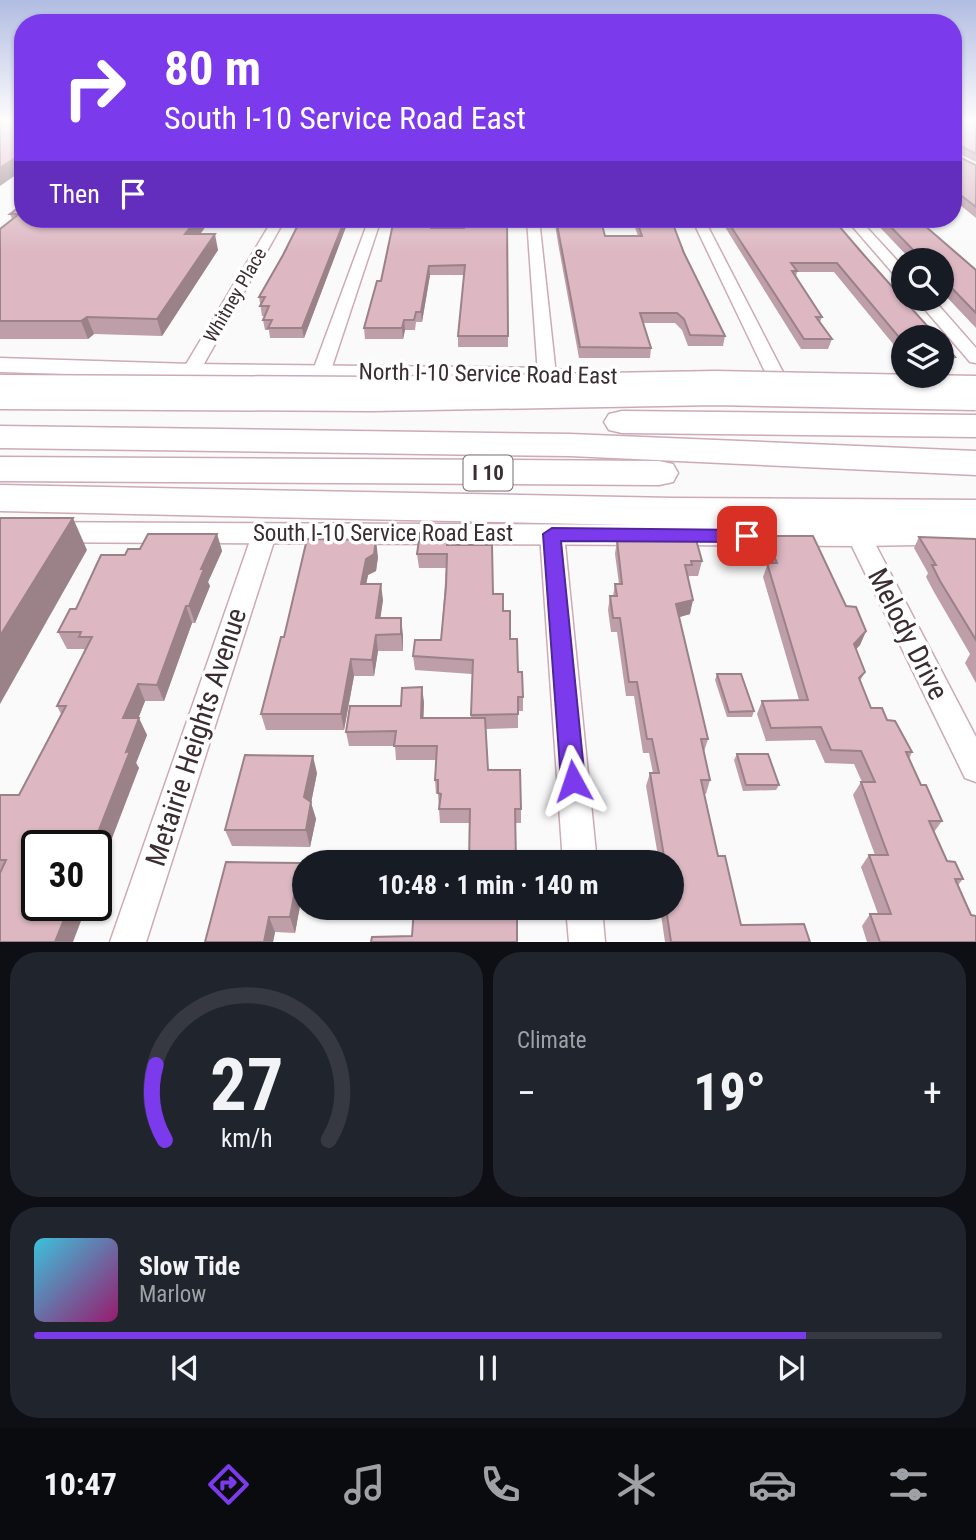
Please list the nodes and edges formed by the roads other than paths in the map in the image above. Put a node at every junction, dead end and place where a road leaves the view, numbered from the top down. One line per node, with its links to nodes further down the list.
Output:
1 (274, 228): 10 (street, Whitney Place)
2 (372, 228): 11 (street)
3 (534, 228): 12 (street)
4 (702, 228): 14 (street)
5 (860, 228): 6 (street)
6 (891, 263)
7 (935, 311): 8 (street)
8 (976, 358)
9 (0, 365): 10 (street, North I-10 Service Road East)
10 (191, 371): 11 (street, North I-10 Service Road East)
11 (321, 373): 12 (street, North I-10 Service Road East)
12 (547, 374): 14 (street, North I-10 Service Road East)
13 (0, 378): 19 (highway)
14 (777, 378): 15 (street, North I-10 Service Road East)
15 (976, 381)
16 (0, 392): 17 (highway, bridge)
17 (976, 393)
18 (0, 416): 19 (highway, I 10)
19 (934, 426): 20 (highway, I 10)
20 (976, 426)
21 (0, 437): 22 (highway)
22 (976, 463)
23 (0, 469): 24 (highway, I 10)
24 (976, 473)
25 (976, 486): 27 (highway)
26 (0, 498): 27 (highway)
27 (362, 504): 28 (highway)
28 (976, 514)
29 (0, 532): 30 (street, South I-10 Service Road East)
30 (265, 532): 31 (street, South I-10 Service Road East); 37 (street, Metairie Heights Avenue)
31 (552, 534): 33 (street, South I-10 Service Road East); 35 (street)
32 (976, 534): 33 (street, South I-10 Service Road East)
33 (859, 536): 34 (street, Melody Drive)
34 (976, 768)
35 (579, 850)
36 (585, 920): 38 (street)
37 (128, 942)
38 (587, 942)

